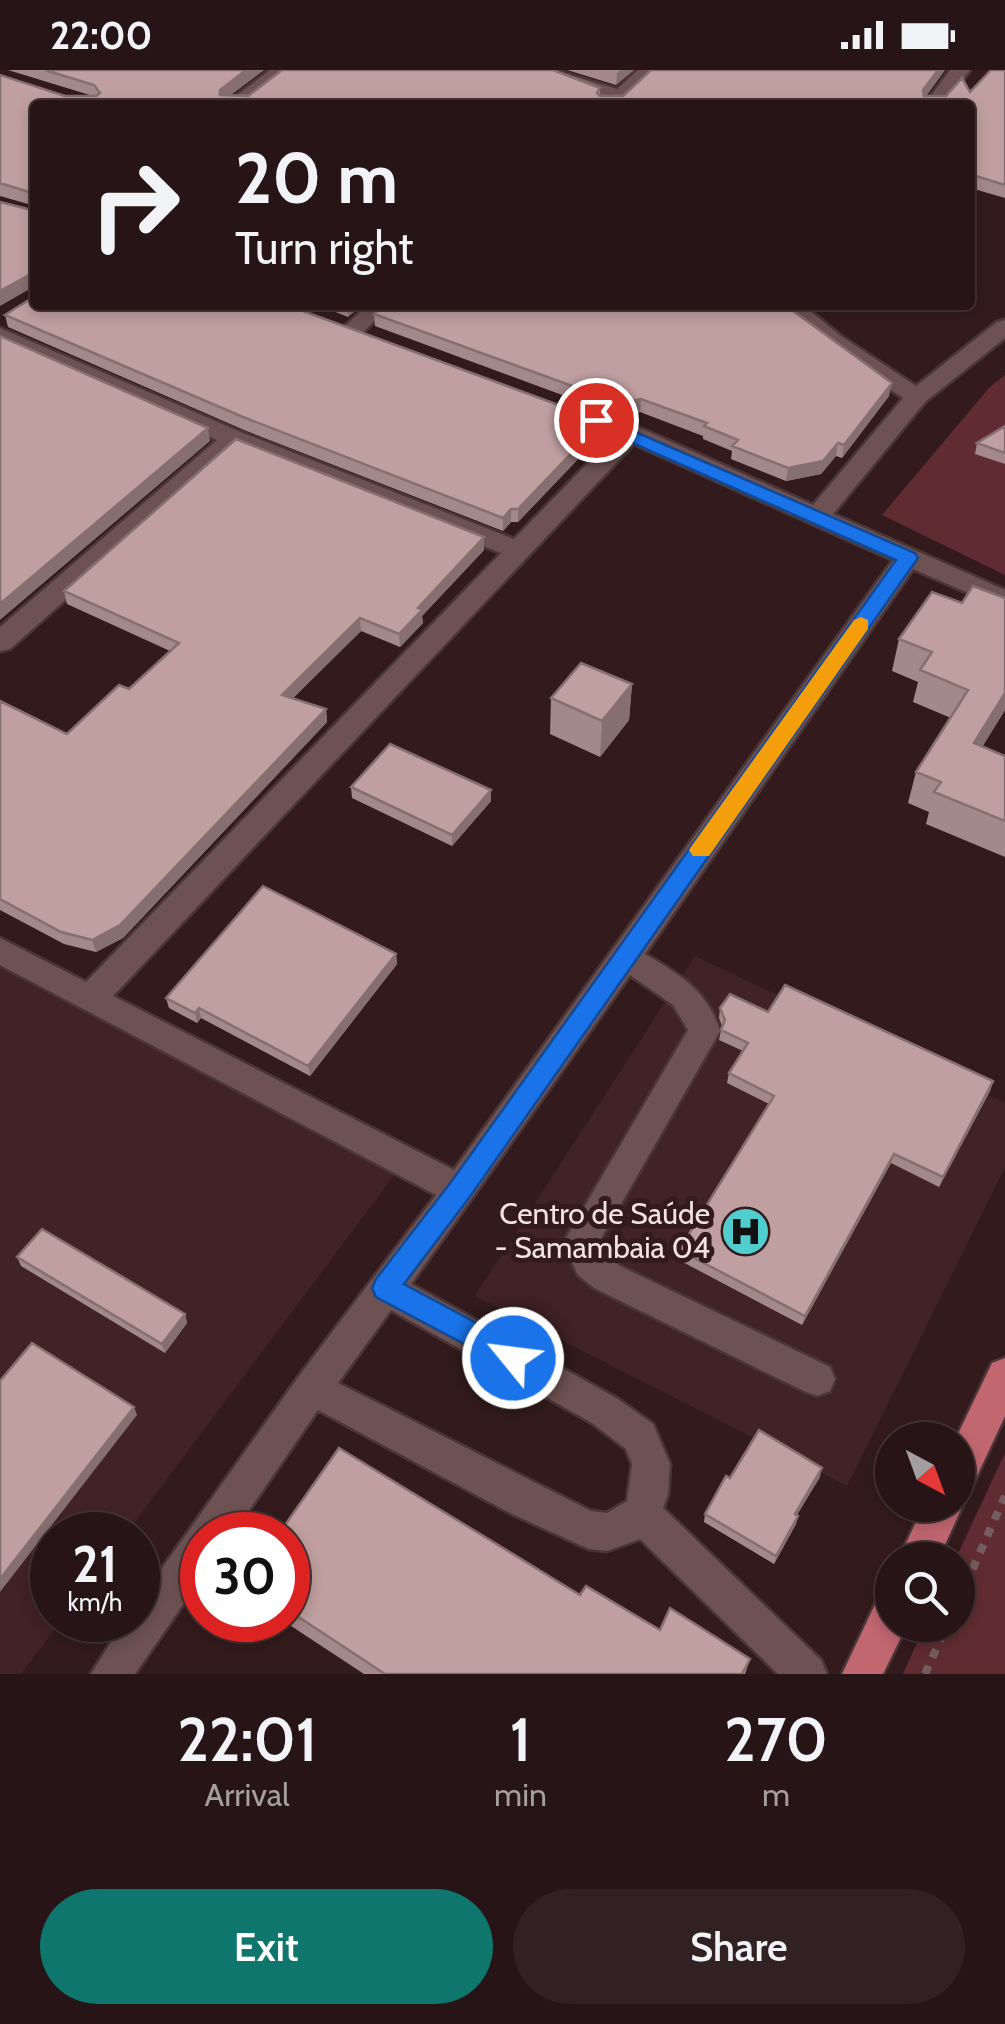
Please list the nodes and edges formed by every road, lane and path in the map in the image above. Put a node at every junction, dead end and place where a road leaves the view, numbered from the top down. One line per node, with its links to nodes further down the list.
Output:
1 (283, 70): 5 (street)
2 (533, 70): 6 (street)
3 (650, 70): 7 (street)
4 (960, 70): 8 (street)
5 (241, 100)
6 (612, 100)
7 (616, 100)
8 (938, 100)
9 (375, 310): 12 (street)
10 (795, 310): 14 (street)
11 (1005, 327): 14 (street)
12 (353, 330)
13 (0, 336): 17 (street)
14 (917, 397): 18 (street)
15 (538, 399): 16 (street)
16 (632, 434): 18 (street); 19 (street)
17 (234, 438): 19 (street); 22 (street)
18 (816, 518): 20 (street)
19 (518, 550): 25 (street)
20 (908, 558): 21 (street); 24 (street)
21 (1005, 600)
22 (0, 642)
23 (0, 950): 25 (street)
24 (625, 958): 26 (street); 29 (street)
25 (90, 998): 26 (street)
26 (460, 1190): 27 (street)
27 (385, 1288): 30 (street); 34 (street)
28 (1005, 1375): 31 (main road)
29 (817, 1379)
30 (312, 1388): 33 (street); 34 (street)
31 (975, 1439)
32 (1005, 1496): 35 (path)
33 (225, 1512)
34 (641, 1514): 40 (street)
35 (975, 1564)
36 (180, 1575): 39 (street)
37 (877, 1642): 41 (main road)
38 (939, 1642): 42 (path)
39 (111, 1674)
40 (807, 1674)
41 (862, 1674)
42 (925, 1674)

